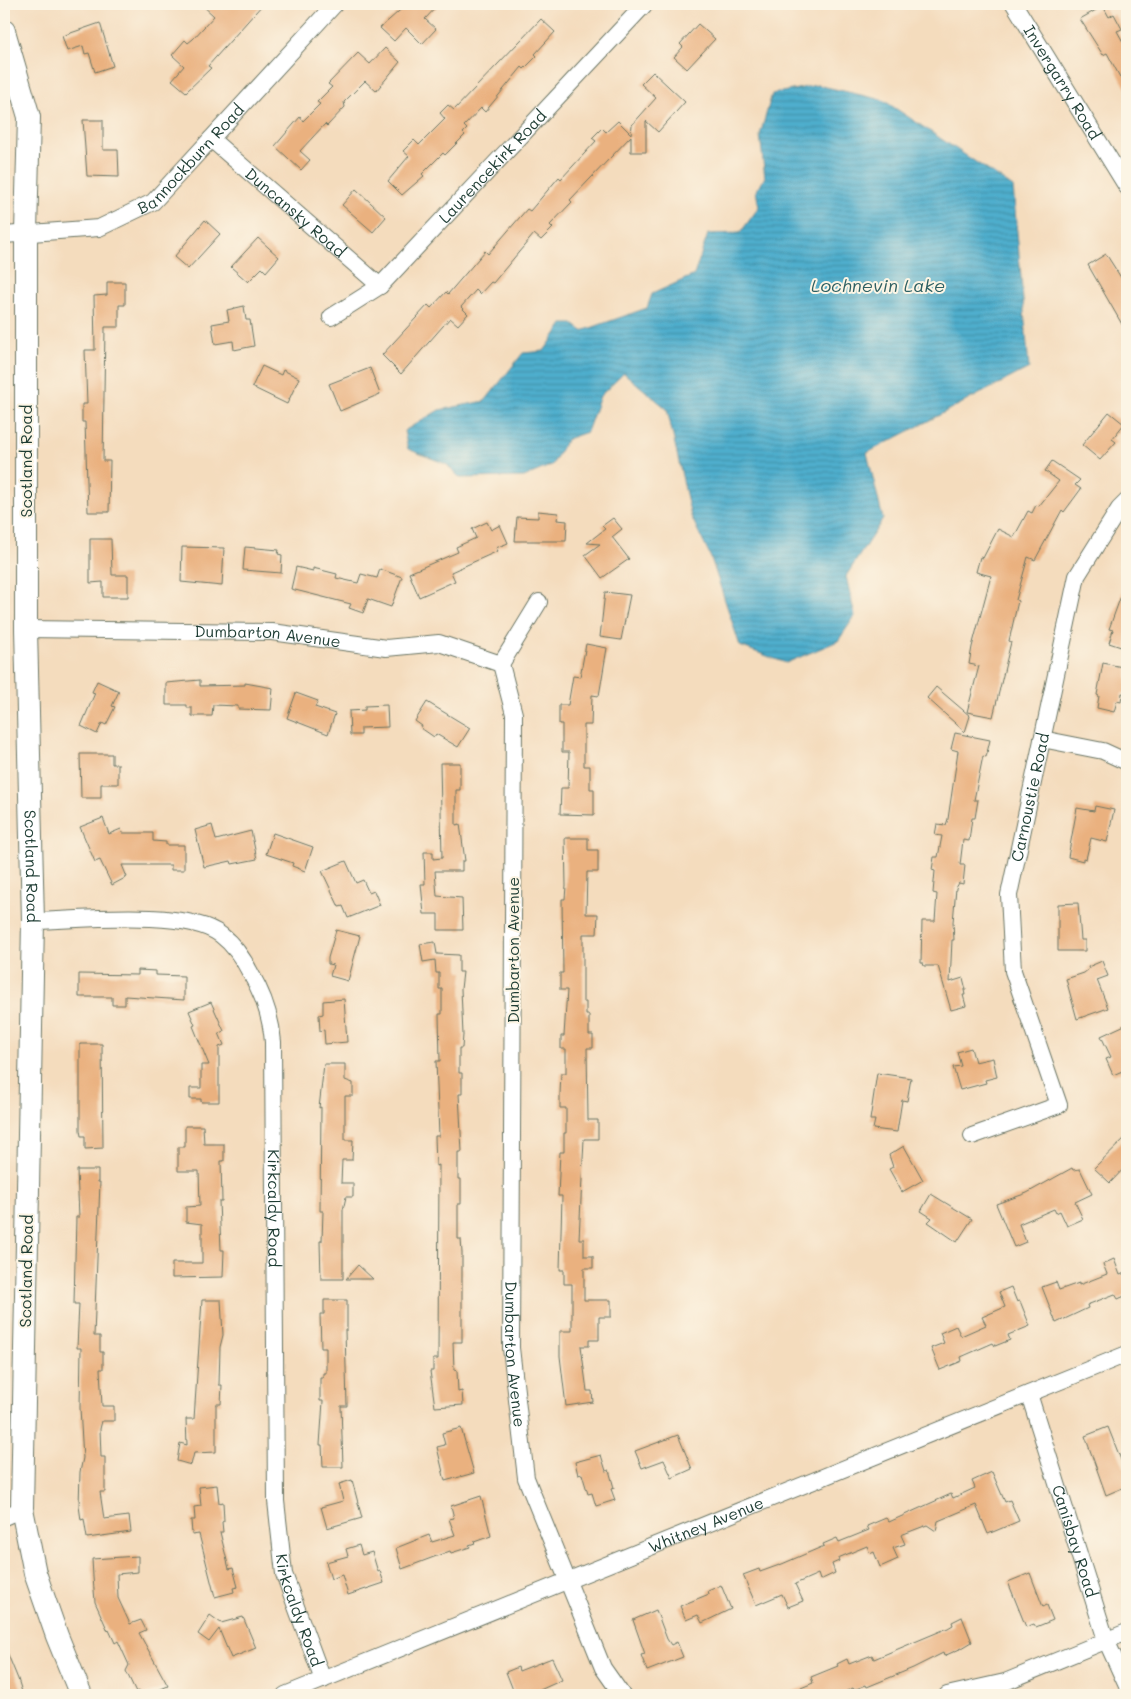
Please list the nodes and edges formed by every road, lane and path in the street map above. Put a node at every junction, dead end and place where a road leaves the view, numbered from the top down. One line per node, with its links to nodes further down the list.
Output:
1 (335, 4): 5 (street, Bannockburn Road)
2 (645, 4): 9 (street, Laurencekirk Road)
3 (1014, 4): 6 (street, Invergarry Road)
4 (4, 31): 7 (street, Scotland Road)
5 (211, 138): 7 (street, Bannockburn Road); 9 (street, Duncansky Road)
6 (1127, 188)
7 (26, 232): 8 (street, Bannockburn Road); 13 (street, Scotland Road)
8 (4, 235)
9 (380, 286): 10 (street, Laurencekirk Road)
10 (331, 317)
11 (1127, 501): 15 (street, Carnoustie Road)
12 (539, 602): 14 (street)
13 (26, 629): 14 (street, Dumbarton Avenue); 17 (street, Scotland Road)
14 (501, 664): 22 (street, Dumbarton Avenue)
15 (1042, 739): 16 (street); 18 (street, Carnoustie Road)
16 (1127, 762)
17 (33, 921): 21 (street, Scotland Road); 25 (street, Kirkcaldy Road)
18 (972, 1136)
19 (1127, 1354): 20 (street, Whitney Avenue)
20 (1029, 1394): 22 (street, Whitney Avenue); 24 (street, Canisbay Road)
21 (13, 1513): 27 (street, Scotland Road)
22 (567, 1582): 25 (street, Whitney Avenue); 29 (street, Dumbarton Avenue)
23 (1127, 1632): 24 (street)
24 (1106, 1640): 26 (street, Canisbay Road); 30 (street)
25 (323, 1680): 28 (street, Whitney Avenue)
26 (1127, 1686)
27 (81, 1695)
28 (285, 1695)
29 (622, 1695)
30 (947, 1695)

